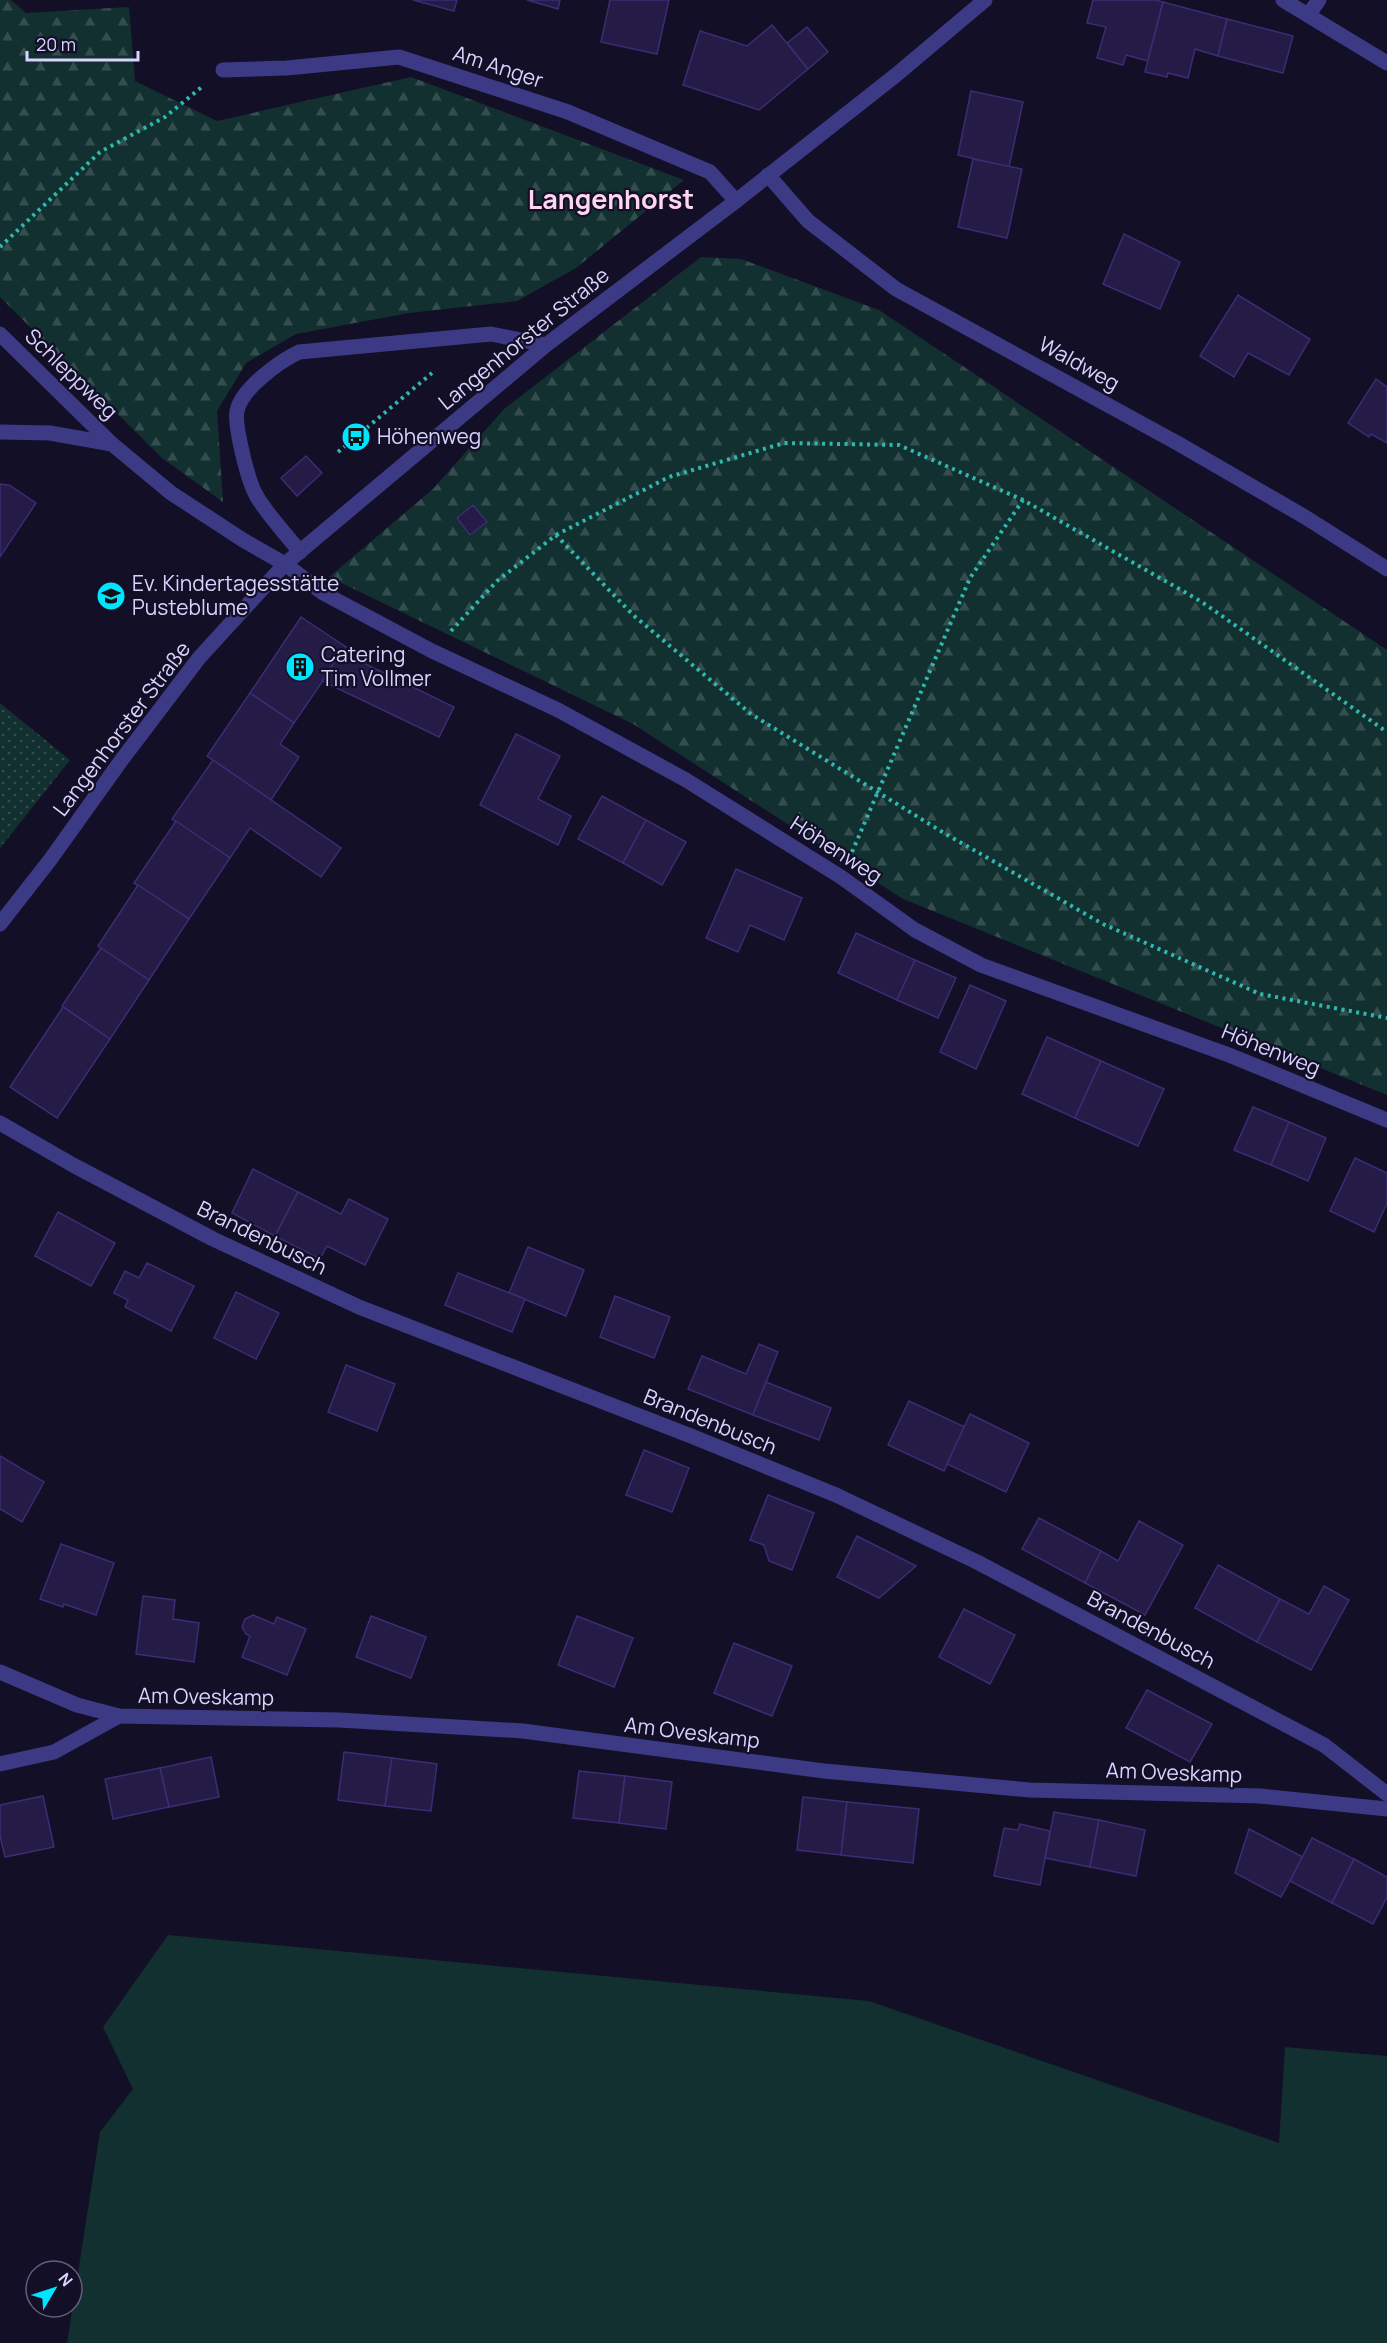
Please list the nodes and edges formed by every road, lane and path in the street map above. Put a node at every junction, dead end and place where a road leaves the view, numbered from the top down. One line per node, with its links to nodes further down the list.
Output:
1 (985, 0): 7 (street, Langenhorster Straße)
2 (1283, 0): 4 (street)
3 (1319, 0): 4 (street)
4 (1308, 15): 5 (street)
5 (1387, 63)
6 (223, 70): 8 (street, Am Anger); 9 (path)
7 (768, 175): 8 (street, Langenhorster Straße); 20 (street, Waldweg)
8 (736, 201): 11 (street, Langenhorster Straße)
9 (0, 247)
10 (0, 334): 14 (street, Schleppweg)
11 (546, 345): 18 (street, Langenhorster Straße); 18 (street)
12 (432, 373): 15 (path)
13 (0, 432): 14 (street)
14 (112, 444): 19 (street, Schleppweg)
15 (338, 452)
16 (1023, 500): 17 (path); 22 (path); 23 (path)
17 (556, 535): 21 (path); 23 (path)
18 (300, 552): 19 (street, Langenhorster Straße)
19 (285, 564): 21 (street, Höhenweg); 25 (street, Langenhorster Straße)
20 (1387, 569)
21 (432, 651): 24 (street, Höhenweg)
22 (1387, 732)
23 (878, 794): 24 (path); 26 (path)
24 (841, 877): 27 (street, Höhenweg)
25 (0, 924)
26 (1387, 1018)
27 (1387, 1120)
28 (0, 1123): 32 (street, Brandenbusch)
29 (0, 1672): 30 (street, Am Oveskamp)
30 (119, 1716): 31 (street); 33 (street, Am Oveskamp)
31 (0, 1764)
32 (1387, 1794)
33 (1387, 1809)

